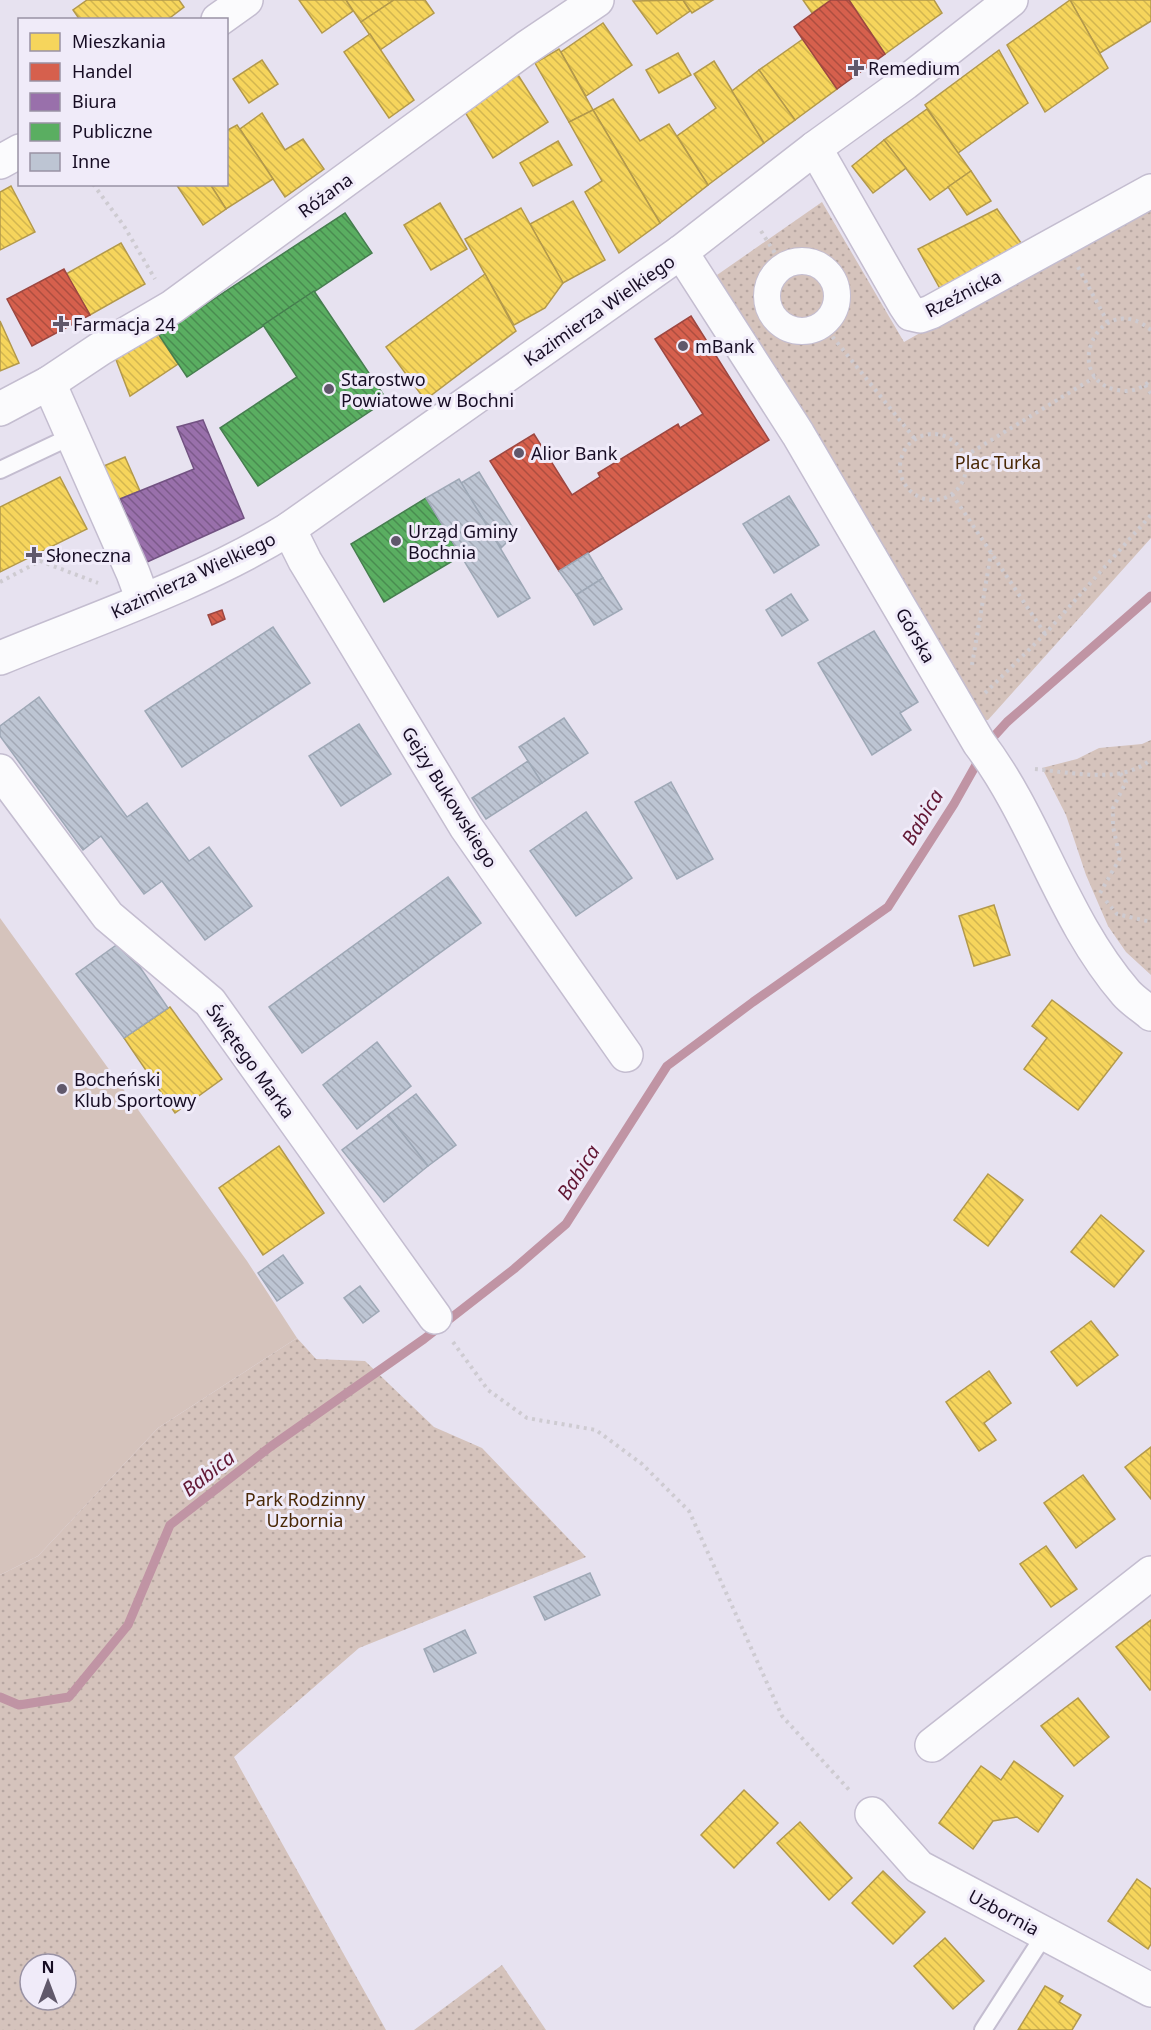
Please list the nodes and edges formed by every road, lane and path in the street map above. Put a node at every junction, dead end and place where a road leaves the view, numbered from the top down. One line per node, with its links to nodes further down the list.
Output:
1 (597, 0): 12 (street, Różana)
2 (1011, 0): 3 (street, Kazimierza Wielkiego)
3 (815, 148): 8 (street, Rzeźnicka); 10 (street, Kazimierza Wielkiego)
4 (18, 152): 5 (street)
5 (0, 162)
6 (94, 186): 12 (path)
7 (1151, 191): 8 (street, Rzeźnicka)
8 (1063, 240): 13 (path)
9 (768, 241): 11 (path)
10 (681, 252): 28 (street, Kazimierza Wielkiego); 35 (street, Górska)
11 (783, 266): 14 (street); 14 (street)
12 (172, 307): 18 (street, Różana)
13 (1108, 323): 15 (path); 16 (path)
14 (823, 325): 23 (path)
15 (1151, 330)
16 (1095, 376): 19 (path); 24 (path)
17 (1151, 380): 19 (path)
18 (49, 383): 21 (street, Różana); 22 (street)
19 (1145, 385): 20 (path)
20 (1151, 394)
21 (0, 409)
22 (72, 436): 25 (lane); 32 (street)
23 (915, 439): 24 (path); 26 (path)
24 (965, 456): 26 (path)
25 (0, 470)
26 (952, 494): 29 (path)
27 (1151, 515): 33 (path)
28 (289, 529): 32 (street, Kazimierza Wielkiego); 41 (street, Gejzy Bukowskiego)
29 (992, 553): 33 (path); 35 (path)
30 (0, 582): 31 (path)
31 (101, 585)
32 (143, 600): 34 (street, Kazimierza Wielkiego)
33 (1045, 634): 35 (path)
34 (0, 658)
35 (979, 741): 38 (path); 40 (street, Górska)
36 (1151, 759): 38 (path)
37 (0, 771): 42 (street, Świętego Marka)
38 (1120, 773): 39 (path)
39 (1151, 922)
40 (1151, 1014)
41 (626, 1055)
42 (435, 1317)
43 (454, 1343): 46 (path)
44 (1151, 1573): 45 (street)
45 (932, 1745)
46 (872, 1814): 47 (street, Uzbornia)
47 (1045, 1934): 48 (street, Uzbornia); 49 (lane)
48 (1151, 1989)
49 (983, 2030)

